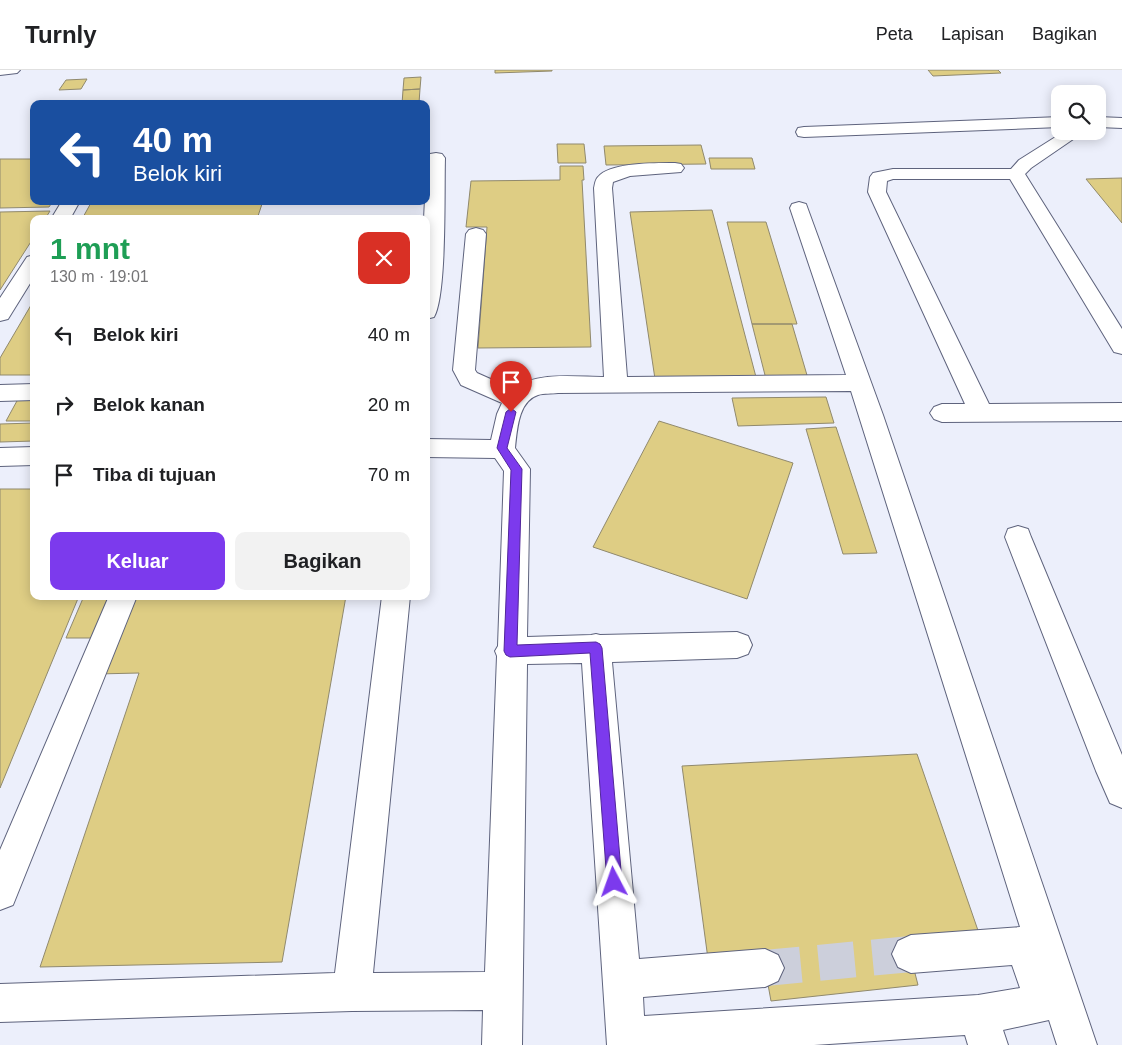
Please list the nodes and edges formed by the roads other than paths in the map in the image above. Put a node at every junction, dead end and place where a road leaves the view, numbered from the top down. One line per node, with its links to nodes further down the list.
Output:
1 (0, 70): 2 (lane)
2 (12, 70)
3 (1051, 122): 6 (lane)
4 (1106, 122): 5 (lane)
5 (1122, 123)
6 (804, 132)
7 (1063, 140): 10 (lane)
8 (436, 158): 14 (lane)
9 (675, 168): 18 (lane)
10 (1016, 174): 16 (lane); 24 (lane)
11 (798, 208): 17 (lane)
12 (476, 234): 21 (lane)
13 (30, 267): 15 (lane)
14 (430, 294)
15 (0, 314)
16 (1122, 347)
17 (860, 383): 18 (lane); 48 (lane)
18 (616, 384): 21 (lane)
19 (30, 392): 20 (lane)
20 (0, 394)
21 (516, 400): 26 (lane)
22 (1122, 412): 24 (lane)
23 (942, 413): 24 (lane)
24 (981, 413)
25 (430, 448): 26 (lane)
26 (502, 448): 34 (lane)
27 (0, 456): 28 (lane)
28 (30, 456)
29 (1018, 537): 35 (lane)
30 (121, 600): 37 (lane)
31 (396, 600): 42 (lane)
32 (737, 644): 33 (lane)
33 (596, 648): 34 (lane); 40 (lane)
34 (510, 651): 41 (lane)
35 (1110, 742): 36 (lane)
36 (1122, 791)
37 (0, 892)
38 (911, 954): 44 (lane)
39 (765, 968): 40 (lane)
40 (622, 980): 46 (lane)
41 (503, 991): 42 (lane); 47 (lane)
42 (352, 992): 43 (lane)
43 (0, 1003)
44 (983, 1030): 45 (lane)
45 (704, 1038): 46 (lane)
46 (627, 1041)
47 (502, 1045)
48 (1077, 1045)

